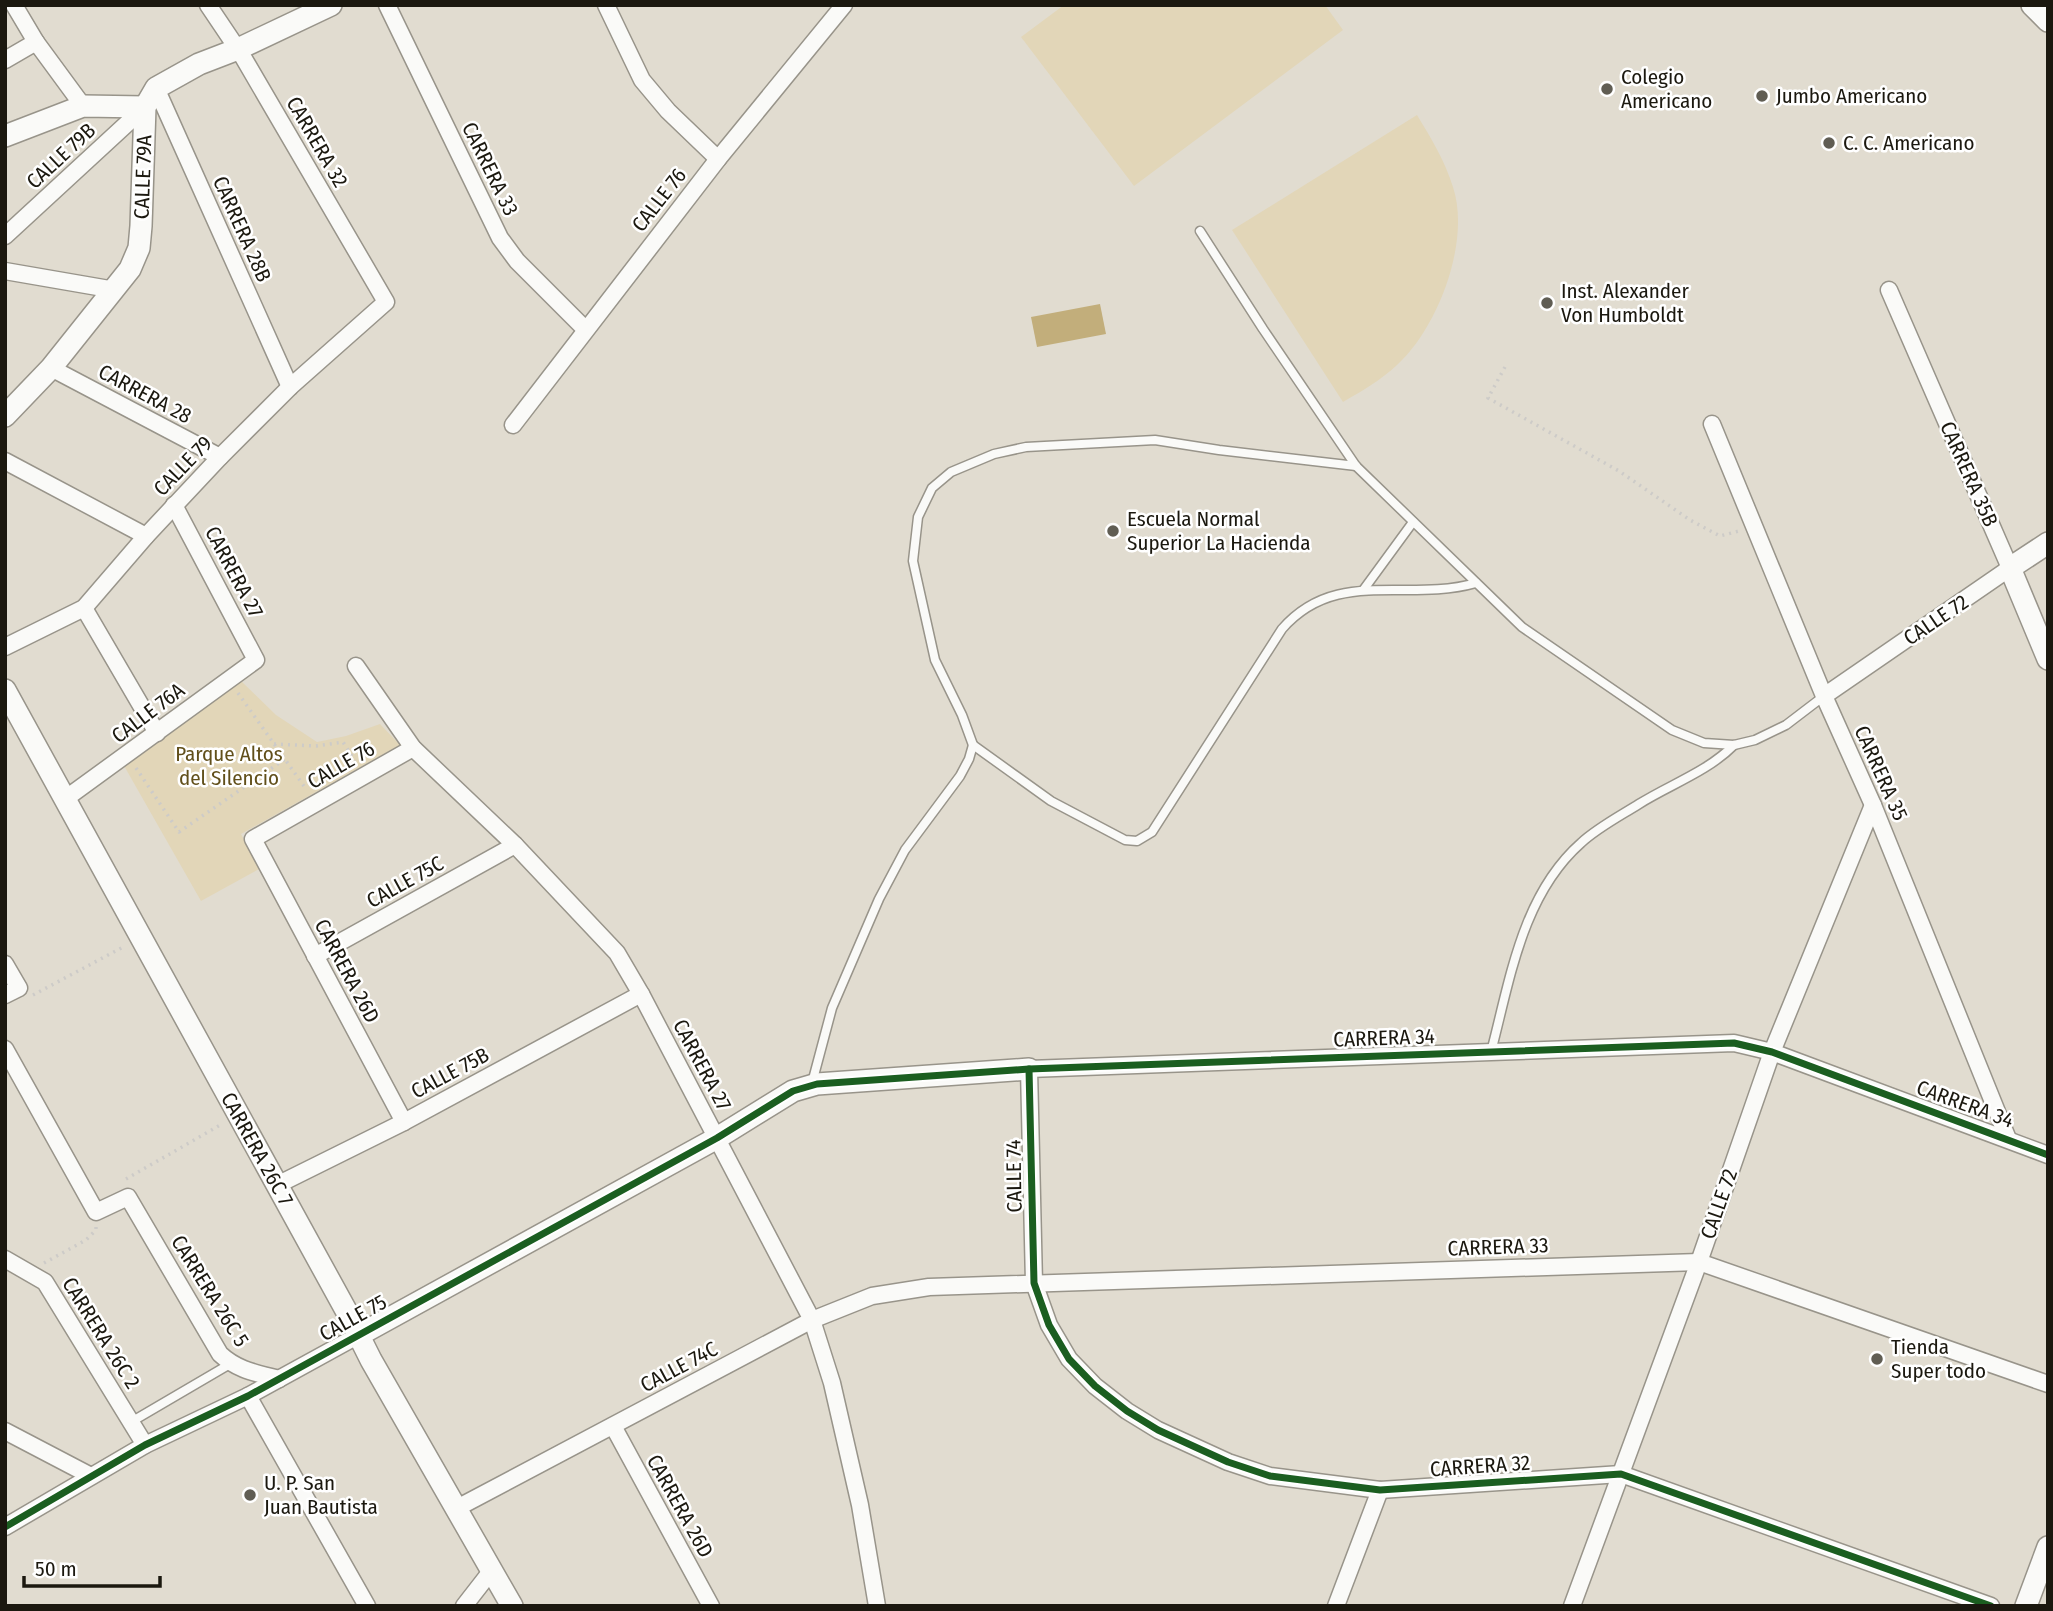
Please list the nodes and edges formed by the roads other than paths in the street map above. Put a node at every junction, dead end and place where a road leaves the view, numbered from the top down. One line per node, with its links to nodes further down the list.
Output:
1 (14, 5): 9 (street)
2 (208, 5): 10 (street, CARRERA 32)
3 (331, 5): 10 (street)
4 (387, 5): 23 (street, CARRERA 33)
5 (606, 5): 16 (street)
6 (844, 5): 16 (street, CALLE 76)
7 (2032, 5): 8 (street)
8 (2048, 21)
9 (36, 41): 11 (street); 13 (street)
10 (238, 49): 12 (street); 22 (street, CARRERA 32)
11 (5, 60)
12 (156, 88): 14 (street, CALLE 79A); 25 (street, CARRERA 28B)
13 (83, 106): 14 (street); 15 (street)
14 (145, 107): 18 (street, CALLE 79B); 20 (street, CALLE 79A)
15 (5, 136)
16 (718, 159): 23 (street, CALLE 76)
17 (1200, 231): 31 (lane)
18 (5, 236)
19 (5, 271): 20 (street)
20 (114, 290): 24 (street, CALLE 79A)
21 (1889, 290): 36 (street, CARRERA 35B)
22 (386, 302): 25 (street, CALLE 79)
23 (585, 330): 28 (street, CALLE 76)
24 (51, 368): 26 (street, CALLE 79A); 29 (street, CARRERA 28)
25 (290, 387): 29 (street, CALLE 79)
26 (8, 410)
27 (1712, 424): 44 (street, CARRERA 35)
28 (513, 425)
29 (220, 457): 32 (street, CALLE 79)
30 (5, 461): 34 (street)
31 (1356, 466): 33 (lane); 47 (lane)
32 (174, 505): 34 (street, CALLE 79); 42 (street, CARRERA 27)
33 (1413, 522): 37 (lane); 38 (lane)
34 (146, 536): 39 (street, CALLE 79)
35 (2048, 543): 36 (street, CALLE 72)
36 (2011, 568): 41 (street, CARRERA 35B); 44 (street, CALLE 72)
37 (1476, 583): 38 (lane); 48 (lane)
38 (1364, 589): 47 (lane)
39 (83, 608): 40 (street, CALLE 79); 46 (street)
40 (5, 647)
41 (2048, 659)
42 (256, 660): 46 (street, CALLE 76A)
43 (356, 666): 49 (street, CARRERA 27)
44 (1824, 696): 48 (lane); 51 (street, CARRERA 35)
45 (8, 702): 50 (street, CARRERA 26C 7)
46 (157, 733): 50 (street, CALLE 76A)
47 (973, 745): 62 (lane)
48 (1734, 745): 59 (lane)
49 (413, 748): 52 (street, CALLE 76); 53 (street, CARRERA 27)
50 (65, 799): 67 (street, CARRERA 26C 7)
51 (1873, 805): 60 (street, CALLE 72); 65 (street, CARRERA 35)
52 (253, 839): 54 (street, CARRERA 26D)
53 (515, 845): 54 (street, CALLE 75C); 57 (street, CARRERA 27)
54 (316, 956): 63 (street, CARRERA 26D)
55 (5, 964): 56 (street)
56 (13, 991)
57 (641, 994): 63 (street, CALLE 75B); 64 (street, CARRERA 27)
58 (5, 1049): 74 (street, CARRERA 26C 5)
59 (1491, 1052): 60 (street, CARRERA 34); 61 (street, CARRERA 34)
60 (1772, 1052): 65 (street, CARRERA 34); 69 (street, CALLE 72)
61 (1029, 1069): 62 (street, CARRERA 34); 70 (street, CALLE 74)
62 (811, 1086): 64 (street, CARRERA 34)
63 (404, 1122): 67 (street, CALLE 75B)
64 (717, 1138): 72 (street, CARRERA 27); 73 (street, CALLE 75)
65 (2008, 1139): 66 (street, CARRERA 34)
66 (2048, 1155)
67 (277, 1185): 73 (street, CARRERA 26C 7)
68 (5, 1259): 78 (street, CARRERA 26C 2)
69 (1699, 1262): 70 (street, CARRERA 33); 76 (street, CARRERA 33); 82 (street, CALLE 72)
70 (1034, 1283): 71 (street, CARRERA 33); 84 (street, CARRERA 32)
71 (929, 1287): 72 (street, CALLE 74C)
72 (812, 1320): 79 (street, CALLE 74C); 93 (street, CARRERA 27)
73 (359, 1335): 75 (street, CALLE 75); 85 (street, CARRERA 26C 7)
74 (230, 1364): 75 (street, CARRERA 26C 5); 78 (lane)
75 (279, 1379): 77 (street, CALLE 75)
76 (2048, 1384)
77 (248, 1396): 81 (street, CALLE 75); 89 (street)
78 (131, 1422): 81 (street, CARRERA 26C 2)
79 (613, 1426): 85 (street, CALLE 74C); 92 (street, CARRERA 26D)
80 (5, 1431): 83 (street)
81 (145, 1445): 83 (street, CALLE 75)
82 (1620, 1474): 84 (street, CARRERA 32); 95 (street, CALLE 72); 96 (street, CARRERA 32)
83 (91, 1476): 86 (street, CALLE 75)
84 (1380, 1490): 94 (street)
85 (457, 1508): 88 (street, CARRERA 26C 7)
86 (5, 1527)
87 (2048, 1547): 97 (street)
88 (492, 1570): 90 (street); 91 (street, CARRERA 26C 7)
89 (367, 1606)
90 (464, 1606)
91 (512, 1606)
92 (711, 1606)
93 (877, 1606)
94 (1336, 1606)
95 (1572, 1606)
96 (1991, 1606)
97 (2026, 1606)

